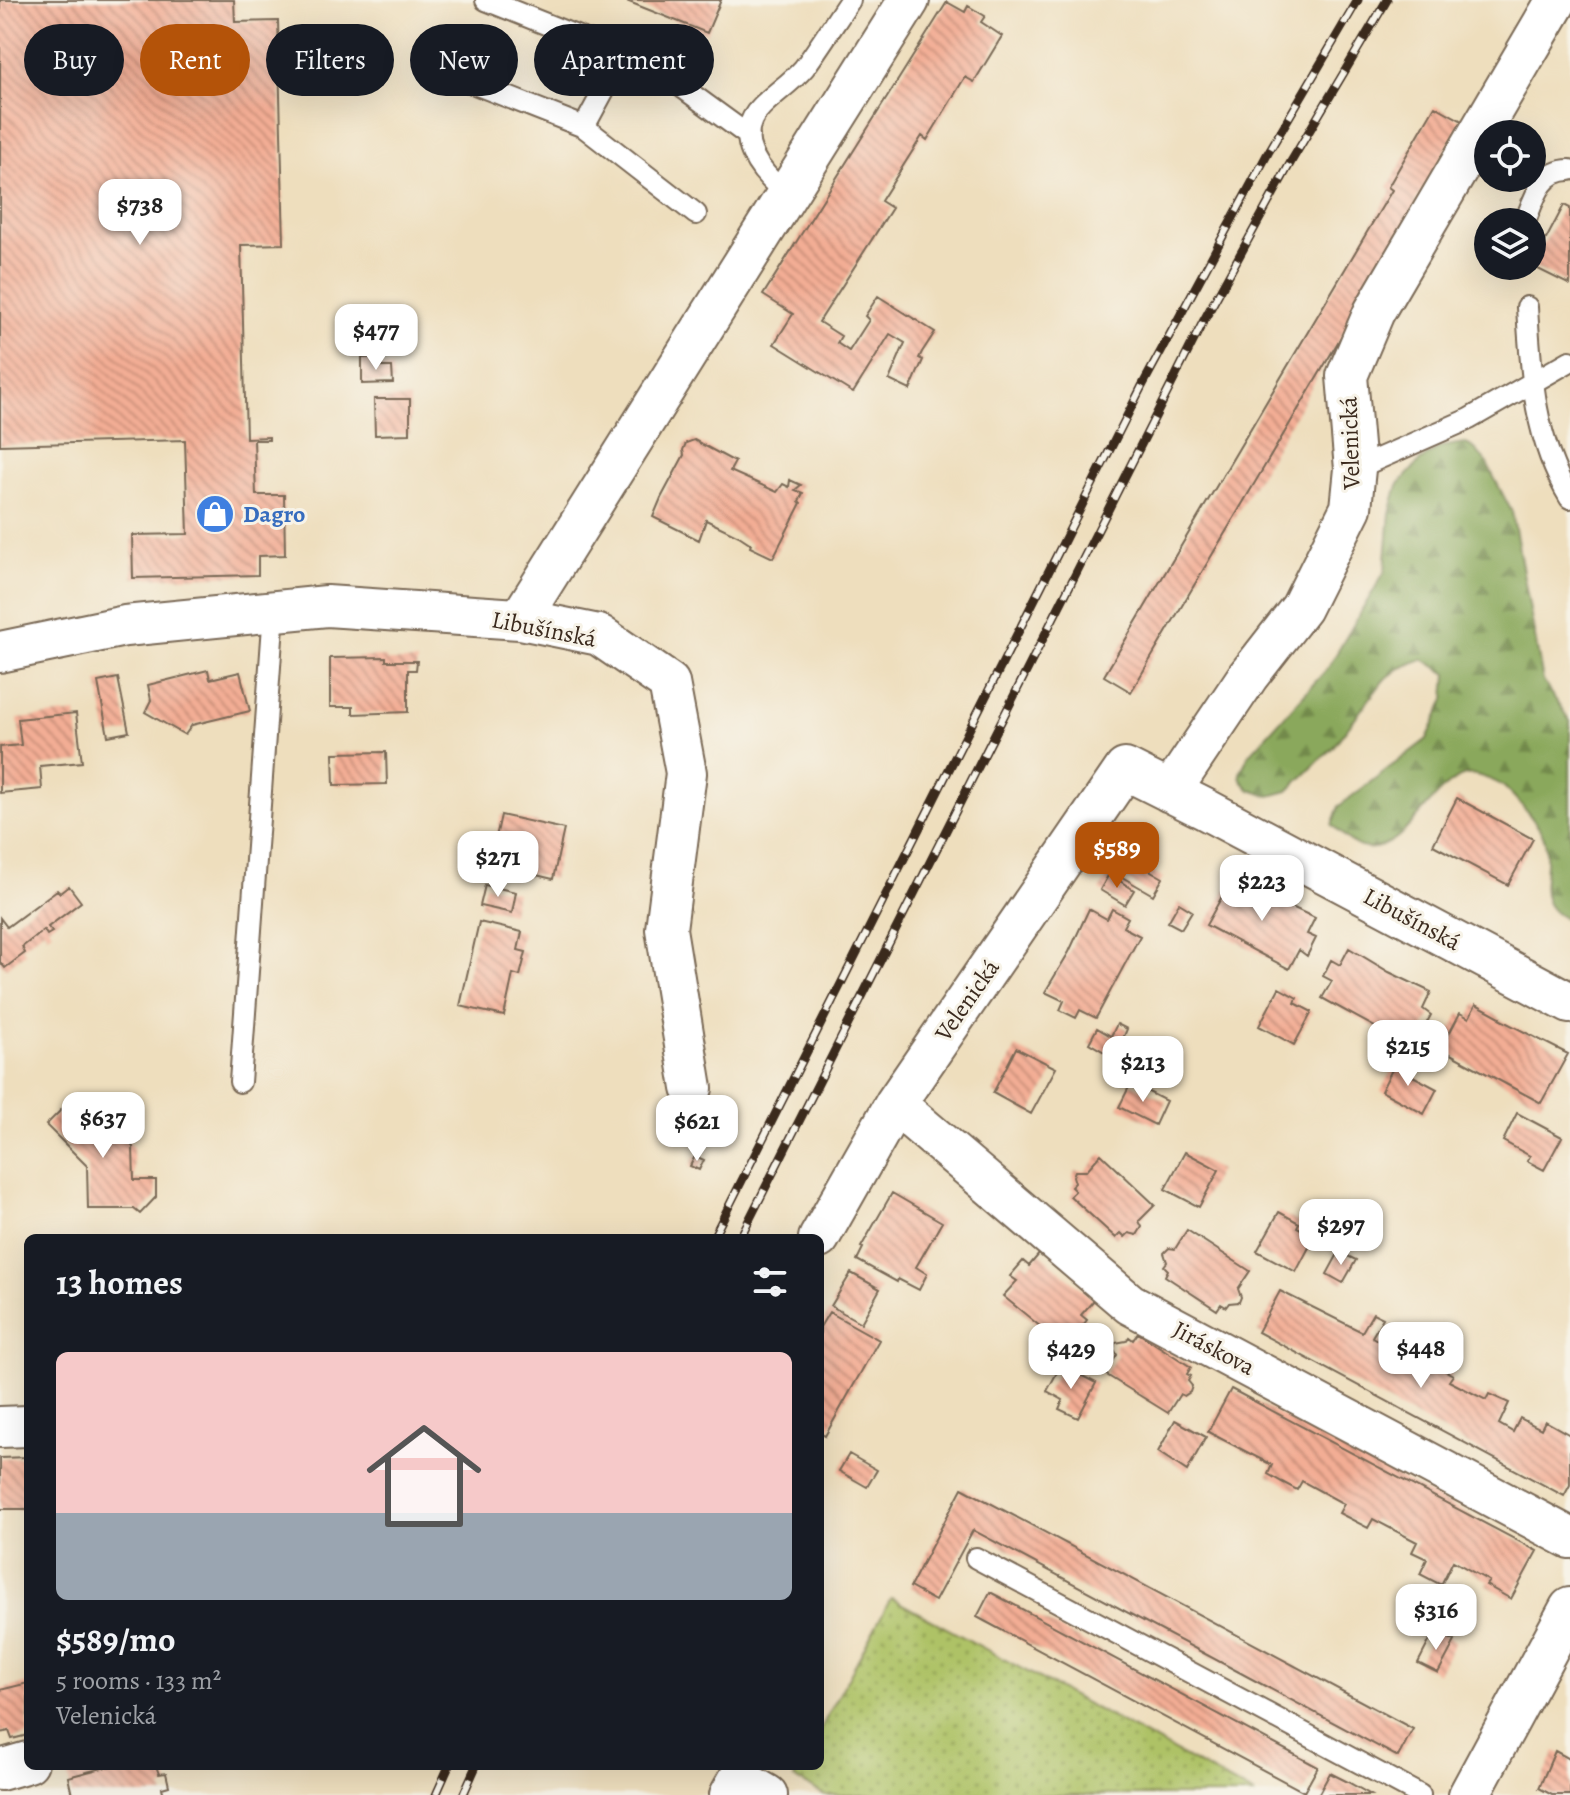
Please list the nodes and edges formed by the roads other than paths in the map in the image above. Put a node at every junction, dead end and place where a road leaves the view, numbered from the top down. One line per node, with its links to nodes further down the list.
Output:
1 (486, 0): 5 (lane)
2 (850, 0): 10 (lane)
3 (909, 0): 12 (street)
4 (1557, 0): 18 (street, Velenická)
5 (546, 24)
6 (505, 96): 9 (lane)
7 (601, 96): 9 (lane)
8 (694, 96): 10 (lane)
9 (584, 127): 14 (lane)
10 (749, 136): 12 (lane)
11 (1570, 170): 13 (lane)
12 (787, 194): 21 (street)
13 (1531, 208)
14 (696, 214)
15 (1527, 307): 17 (lane)
16 (1570, 361): 17 (lane)
17 (1531, 383): 18 (lane); 19 (lane)
18 (1355, 469): 24 (street, Velenická)
19 (1570, 498)
20 (274, 611): 21 (street, Libušínská); 22 (street, Libušínská); 26 (lane)
21 (520, 619): 27 (street, Libušínská)
22 (0, 652)
23 (1125, 769): 24 (street, Libušínská); 28 (street, Velenická)
24 (1170, 792): 25 (street, Libušínská)
25 (1570, 1003)
26 (240, 1082)
27 (692, 1088)
28 (895, 1104): 29 (street, Velenická); 32 (street, Jiráskova)
29 (821, 1234)
30 (24, 1426): 31 (street)
31 (0, 1427)
32 (1570, 1538)
33 (976, 1558): 37 (lane)
34 (1570, 1608): 38 (street)
35 (24, 1763): 36 (street)
36 (0, 1770)
37 (1420, 1795)
38 (1469, 1795)

